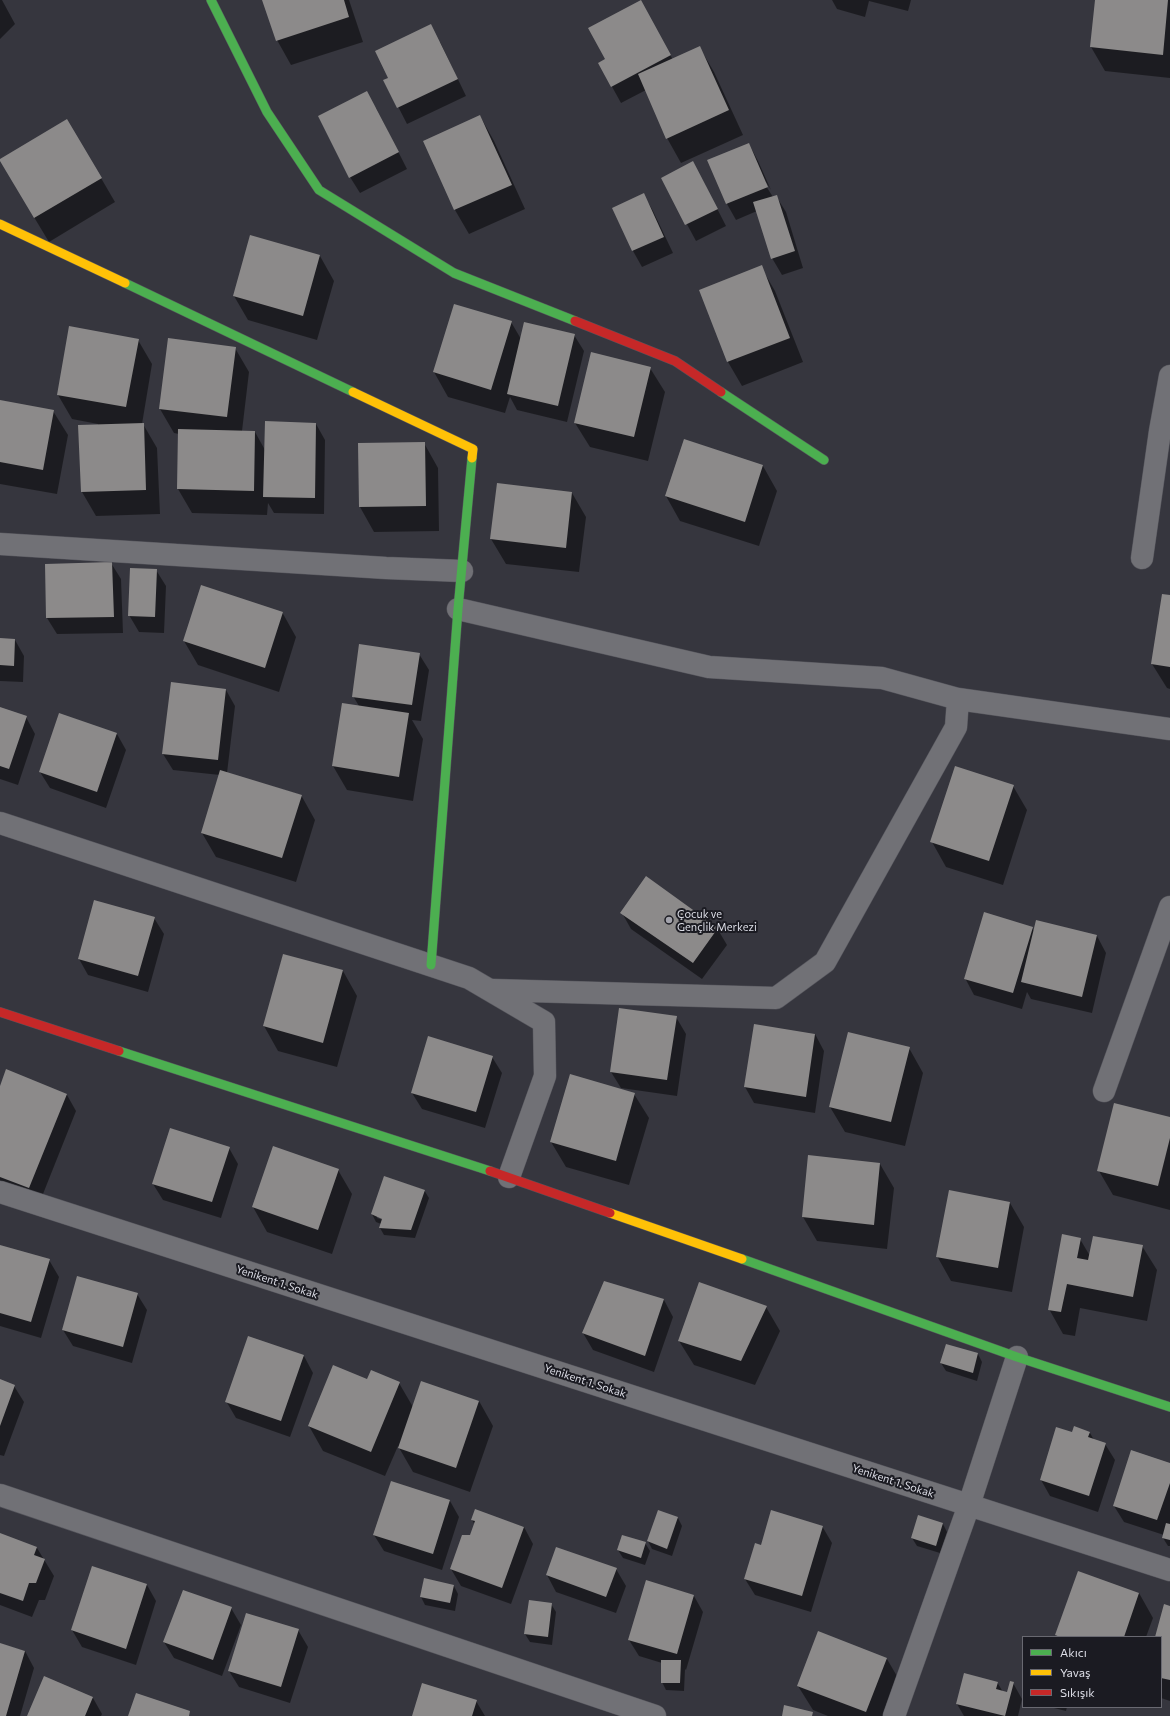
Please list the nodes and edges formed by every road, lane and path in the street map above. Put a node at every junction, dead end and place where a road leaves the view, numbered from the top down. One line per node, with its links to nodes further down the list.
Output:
1 (211, 0): 5 (street)
2 (0, 224): 8 (street)
3 (1170, 376): 4 (street)
4 (1165, 432): 7 (street)
5 (824, 460)
6 (0, 544): 8 (street)
7 (1142, 558)
8 (462, 571): 9 (street)
9 (458, 609): 10 (street); 14 (street)
10 (958, 699): 11 (street); 15 (street)
11 (1170, 729)
12 (0, 823): 14 (street)
13 (1170, 907): 17 (street)
14 (431, 965): 15 (street)
15 (491, 990): 18 (street)
16 (0, 1012): 18 (street)
17 (1104, 1092)
18 (509, 1177): 20 (street)
19 (0, 1192): 23 (street, Yenikent 1. Sokak)
20 (1017, 1357): 21 (street); 23 (street)
21 (1170, 1406)
22 (0, 1496): 25 (street)
23 (969, 1505): 24 (street, Yenikent 1. Sokak); 26 (street)
24 (1170, 1570)
25 (655, 1716)
26 (894, 1716)

